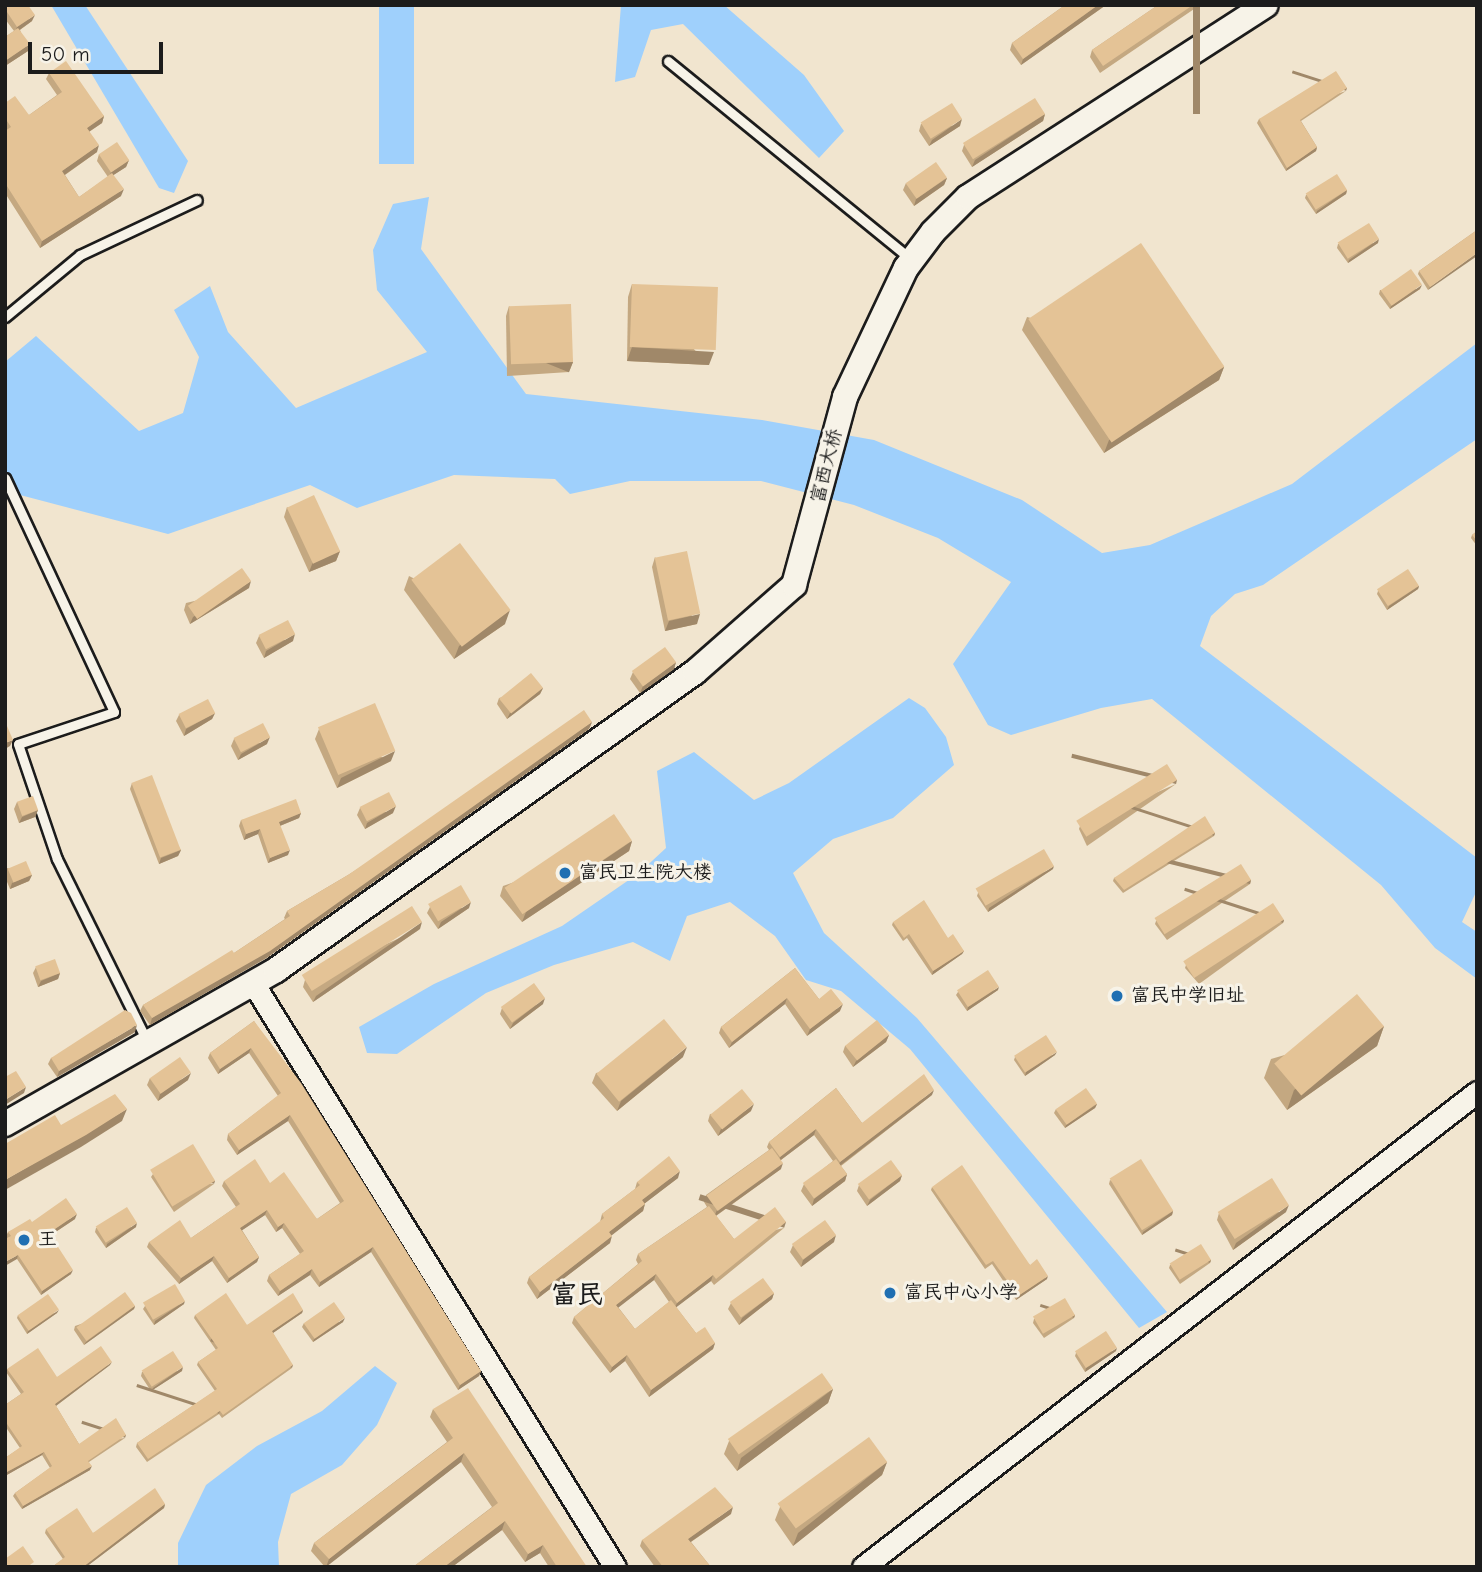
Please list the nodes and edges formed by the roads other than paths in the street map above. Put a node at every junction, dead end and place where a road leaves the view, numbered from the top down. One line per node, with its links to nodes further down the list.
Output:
1 (1266, 5): 4 (main road, 富西大桥)
2 (668, 61): 4 (lane)
3 (197, 200): 5 (lane)
4 (912, 260): 7 (main road, 富西大桥)
5 (5, 317)
6 (5, 478): 8 (lane)
7 (253, 983): 8 (main road, 富西大桥); 11 (street)
8 (148, 1043): 10 (main road, 富西大桥)
9 (1477, 1092): 12 (street)
10 (5, 1124)
11 (615, 1567)
12 (863, 1567)

